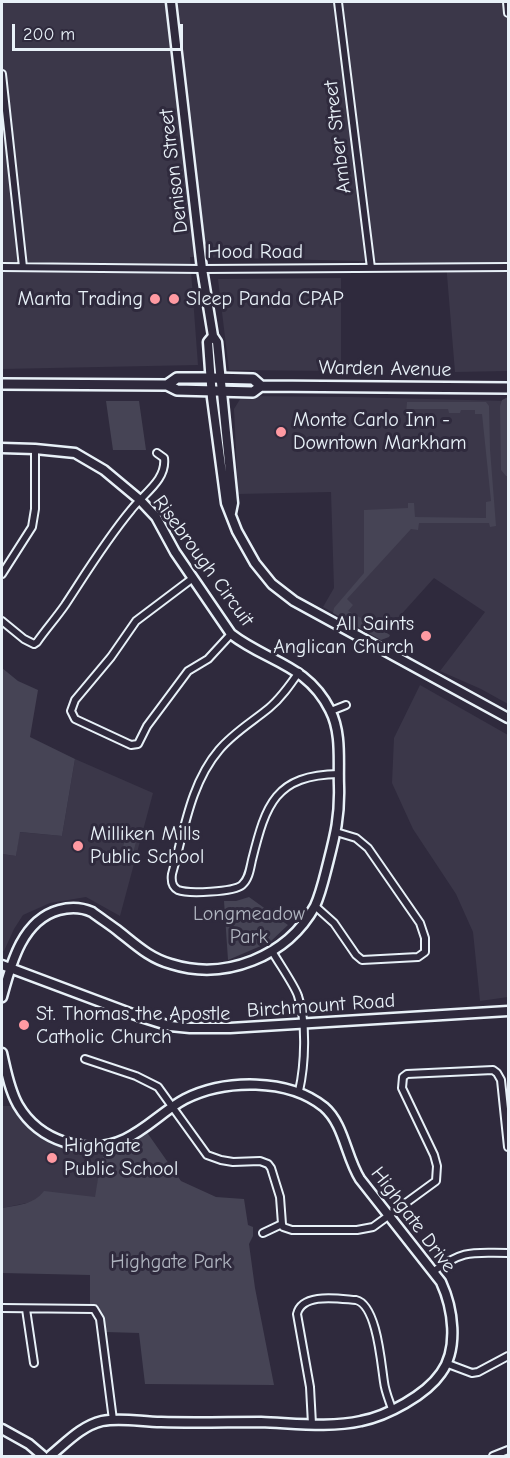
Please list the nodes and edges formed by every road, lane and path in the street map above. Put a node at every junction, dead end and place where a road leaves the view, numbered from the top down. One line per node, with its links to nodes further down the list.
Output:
1 (171, 2): 10 (street, Denison Street)
2 (339, 2): 9 (street, Amber Street)
3 (507, 2): 4 (street)
4 (508, 13)
5 (2, 74): 7 (street)
6 (2, 267): 7 (street, Hood Road)
7 (23, 267): 10 (street, Hood Road)
8 (508, 267): 9 (street, Hood Road)
9 (371, 268): 10 (street, Hood Road)
10 (202, 269): 11 (street, Denison Street)
11 (216, 379): 13 (main road, Warden Avenue); 14 (main road, Warden Avenue); 16 (street, Denison Street)
12 (2, 384): 13 (main road, Warden Avenue)
13 (167, 385): 16 (main road, Warden Avenue)
14 (261, 386): 15 (main road, Warden Avenue); 16 (main road, Warden Avenue)
15 (508, 388)
16 (217, 391): 21 (street, Denison Street); 21 (street, Denison Street)
17 (2, 448): 18 (street, Risebrough Circuit)
18 (35, 449): 20 (street, Risebrough Circuit); 22 (street)
19 (157, 453): 20 (street)
20 (140, 500): 23 (street, Risebrough Circuit); 24 (street)
21 (231, 513): 29 (street, Denison Street)
22 (2, 574)
23 (192, 578): 25 (street, Risebrough Circuit); 25 (street)
24 (2, 621)
25 (231, 634): 26 (street, Risebrough Circuit)
26 (298, 672): 28 (street, Risebrough Circuit); 30 (street)
27 (346, 705): 28 (street)
28 (331, 711): 30 (street, Risebrough Circuit)
29 (508, 718)
30 (339, 774): 31 (street, Risebrough Circuit)
31 (336, 832): 32 (street, Risebrough Circuit); 32 (street)
32 (315, 906): 33 (street, Risebrough Circuit)
33 (272, 951): 35 (street, Risebrough Circuit); 38 (street)
34 (2, 965): 35 (street, Birchmount Road)
35 (11, 969): 36 (street); 38 (street, Birchmount Road)
36 (2, 997)
37 (508, 1011): 38 (street, Birchmount Road)
38 (302, 1023): 41 (street)
39 (2, 1053): 42 (street, Highgate Drive)
40 (85, 1059): 42 (street)
41 (299, 1091): 42 (street, Highgate Drive); 44 (street, Highgate Drive)
42 (172, 1107): 45 (street)
43 (508, 1147): 44 (street)
44 (391, 1216): 45 (street); 48 (street, Highgate Drive)
45 (282, 1224): 46 (street)
46 (263, 1233)
47 (508, 1253): 48 (street)
48 (434, 1271): 53 (street, Highgate Drive)
49 (2, 1308): 50 (street)
50 (26, 1309): 52 (street); 55 (street)
51 (508, 1356): 53 (street)
52 (34, 1363)
53 (448, 1364): 54 (street)
54 (392, 1409): 56 (street); 56 (street)
55 (113, 1419): 56 (street); 60 (street)
56 (312, 1424)
57 (2, 1429): 59 (street)
58 (508, 1450): 61 (street)
59 (43, 1456)
60 (50, 1456)
61 (493, 1456)

